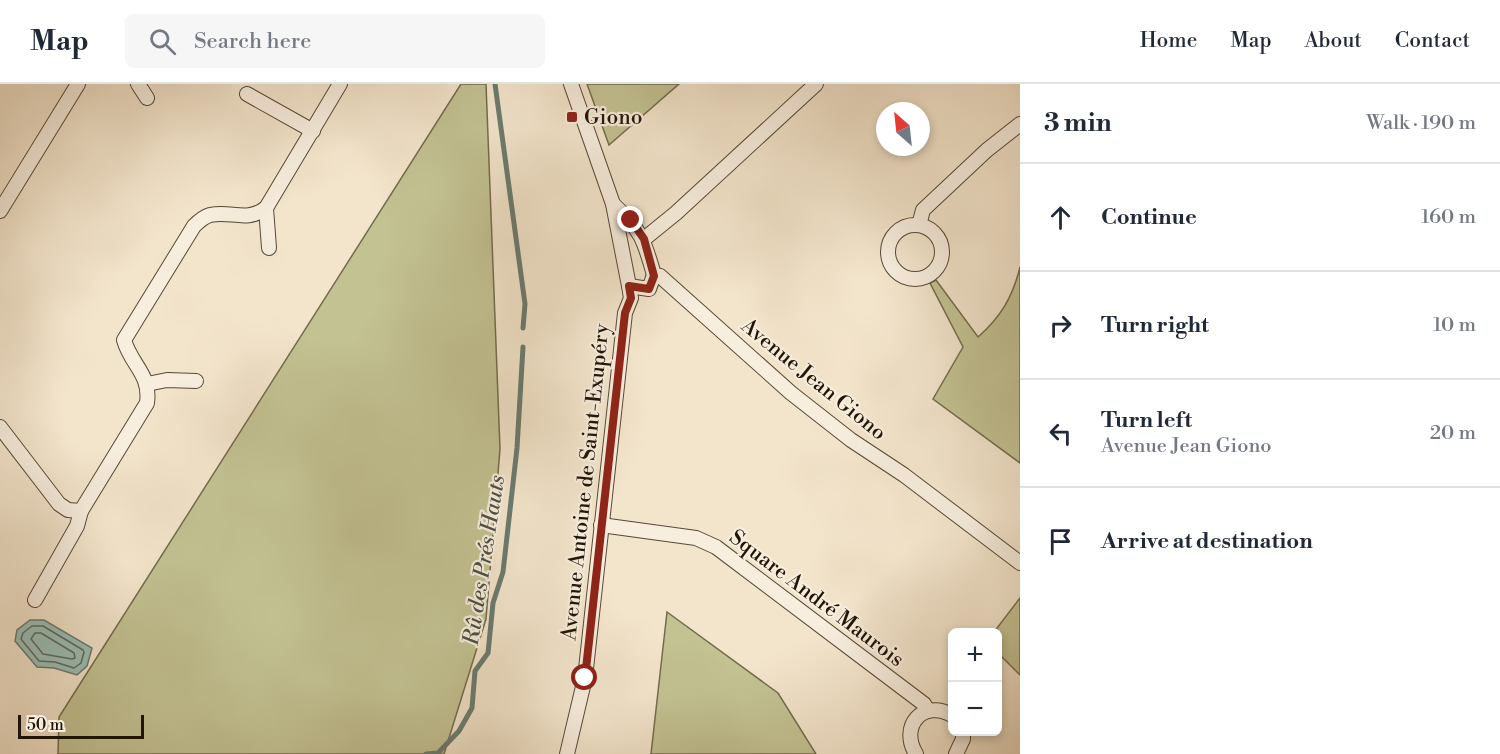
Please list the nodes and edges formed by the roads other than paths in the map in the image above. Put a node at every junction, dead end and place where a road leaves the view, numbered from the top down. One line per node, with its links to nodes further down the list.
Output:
1 (78, 84): 12 (street)
2 (138, 84): 7 (street)
3 (340, 84): 9 (street)
4 (571, 84): 10 (street, Avenue Antoine de Saint-Exupéry)
5 (816, 84): 14 (street)
6 (248, 94): 9 (street)
7 (147, 98)
8 (1020, 124): 13 (street)
9 (313, 131): 11 (street)
10 (613, 204): 14 (street); 17 (street, Avenue Antoine de Saint-Exupéry)
11 (267, 208): 15 (street); 19 (street)
12 (0, 211)
13 (919, 225): 13 (street)
14 (644, 239): 16 (street)
15 (269, 248)
16 (654, 276): 17 (street); 23 (street, Avenue Jean Giono)
17 (629, 286): 22 (street, Avenue Antoine de Saint-Exupéry)
18 (196, 381): 19 (street)
19 (147, 384): 21 (street)
20 (0, 427): 21 (street)
21 (81, 511): 24 (street)
22 (601, 525): 25 (street, Square André Maurois); 28 (street, Avenue Antoine de Saint-Exupéry)
23 (1020, 563)
24 (35, 600)
25 (928, 711): 26 (street); 29 (street)
26 (948, 713)
27 (963, 736): 30 (street)
28 (567, 754)
29 (916, 754)
30 (956, 754)

